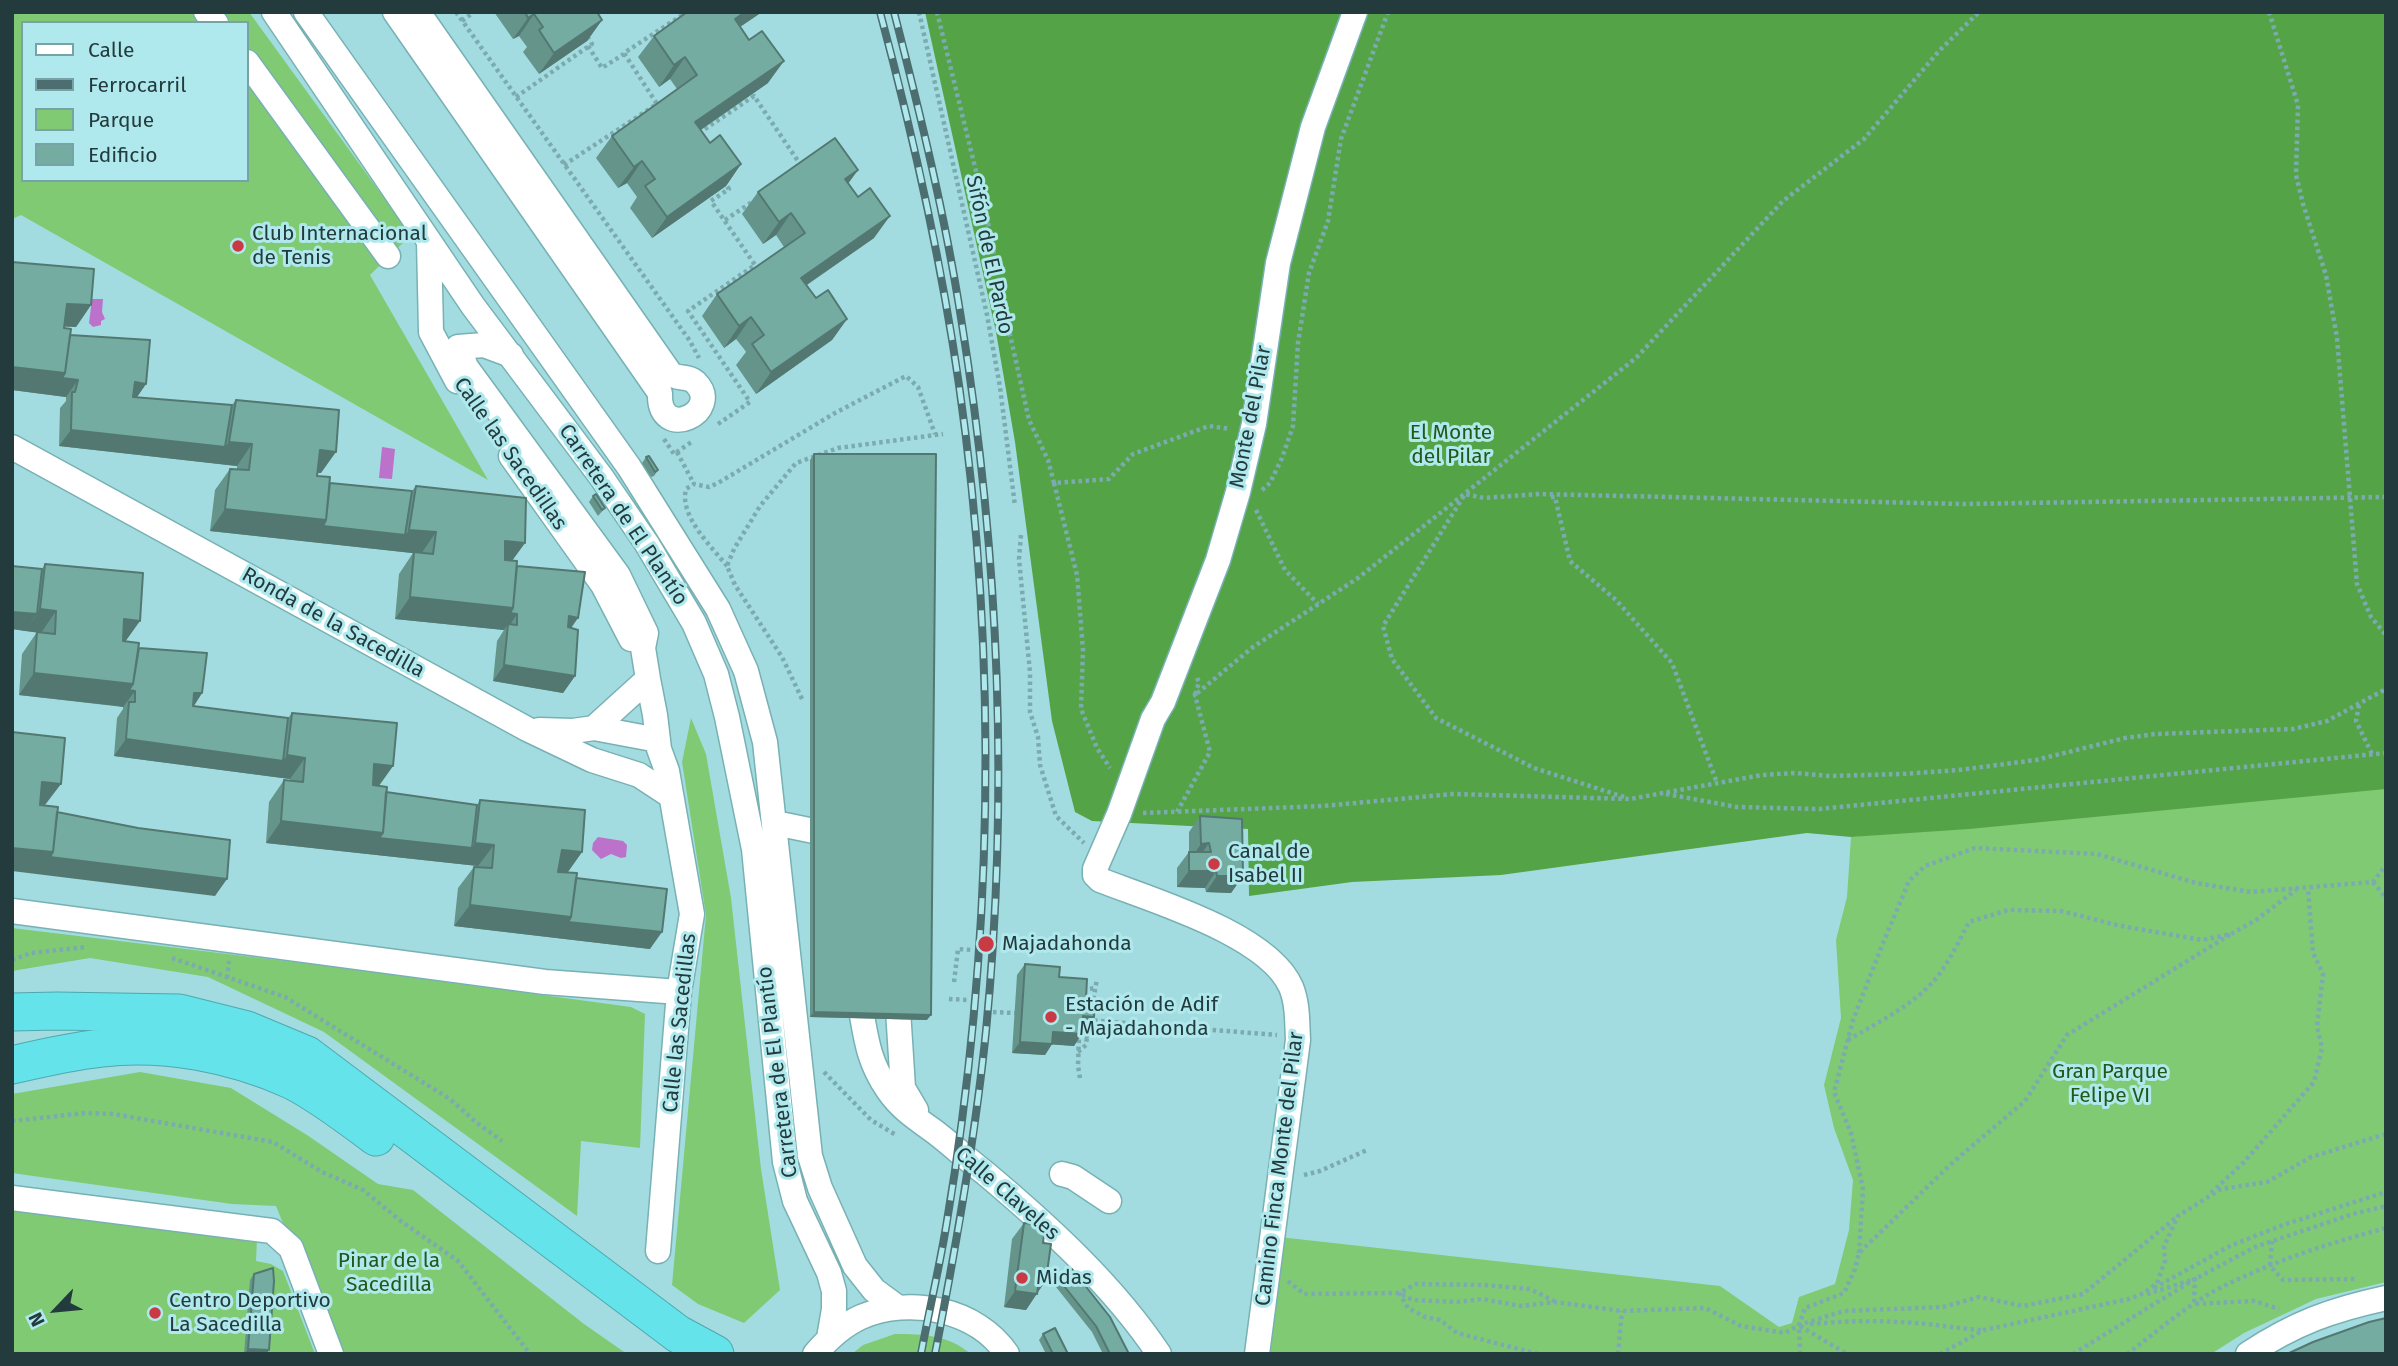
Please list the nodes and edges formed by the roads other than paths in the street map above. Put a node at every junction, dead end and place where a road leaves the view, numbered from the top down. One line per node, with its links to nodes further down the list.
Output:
1 (274, 12): 8 (street, Carretera de El Plantío)
2 (306, 12): 7 (street, Carretera de El Plantío)
3 (395, 12): 4 (street)
4 (418, 12)
5 (1355, 12): 25 (street, Monte del Pilar)
6 (248, 63): 9 (street)
7 (404, 150): 10 (street); 15 (street, Carretera de El Plantío)
8 (429, 241): 10 (street, Carretera de El Plantío); 11 (street, Calle las Sacedillas)
9 (388, 257)
10 (473, 306): 11 (street); 12 (street); 13 (street, Carretera de El Plantío); 15 (street)
11 (431, 332): 16 (street, Calle las Sacedillas)
12 (458, 347): 13 (street, Calle las Sacedillas); 16 (street, Calle las Sacedillas)
13 (511, 355): 40 (street, Carretera de El Plantío)
14 (12, 447): 19 (street, Ronda de la Sacedilla)
15 (629, 467): 23 (street, Carretera de El Plantío)
16 (643, 648): 17 (street, Calle las Sacedillas)
17 (648, 679): 18 (street); 20 (street, Calle las Sacedillas)
18 (594, 728): 19 (street); 20 (street)
19 (527, 729): 21 (street, Ronda de la Sacedilla)
20 (658, 745): 21 (street); 22 (street, Calle las Sacedillas)
21 (622, 768): 22 (street)
22 (671, 796): 27 (street, Calle las Sacedillas)
23 (775, 820): 24 (street); 38 (street, Carretera de El Plantío)
24 (852, 831)
25 (1099, 859): 47 (street, Camino Finca Monte del Pilar)
26 (12, 911): 27 (street)
27 (679, 992): 36 (street, Calle las Sacedillas)
28 (860, 1004): 32 (street)
29 (898, 1010): 32 (street)
30 (12, 1012): 43 (highway)
31 (12, 1065): 42 (highway)
32 (935, 1132): 39 (street, Calle Claveles)
33 (1062, 1174): 35 (street)
34 (12, 1198): 41 (street)
35 (1109, 1201)
36 (658, 1251)
37 (2386, 1298): 48 (street)
38 (897, 1307): 40 (street); 44 (street)
39 (1132, 1318): 45 (street); 46 (street, Calle Claveles)
40 (822, 1346)
41 (331, 1354)
42 (669, 1354)
43 (715, 1354)
44 (1007, 1354)
45 (1150, 1354)
46 (1159, 1354)
47 (1257, 1354)
48 (2248, 1354)

